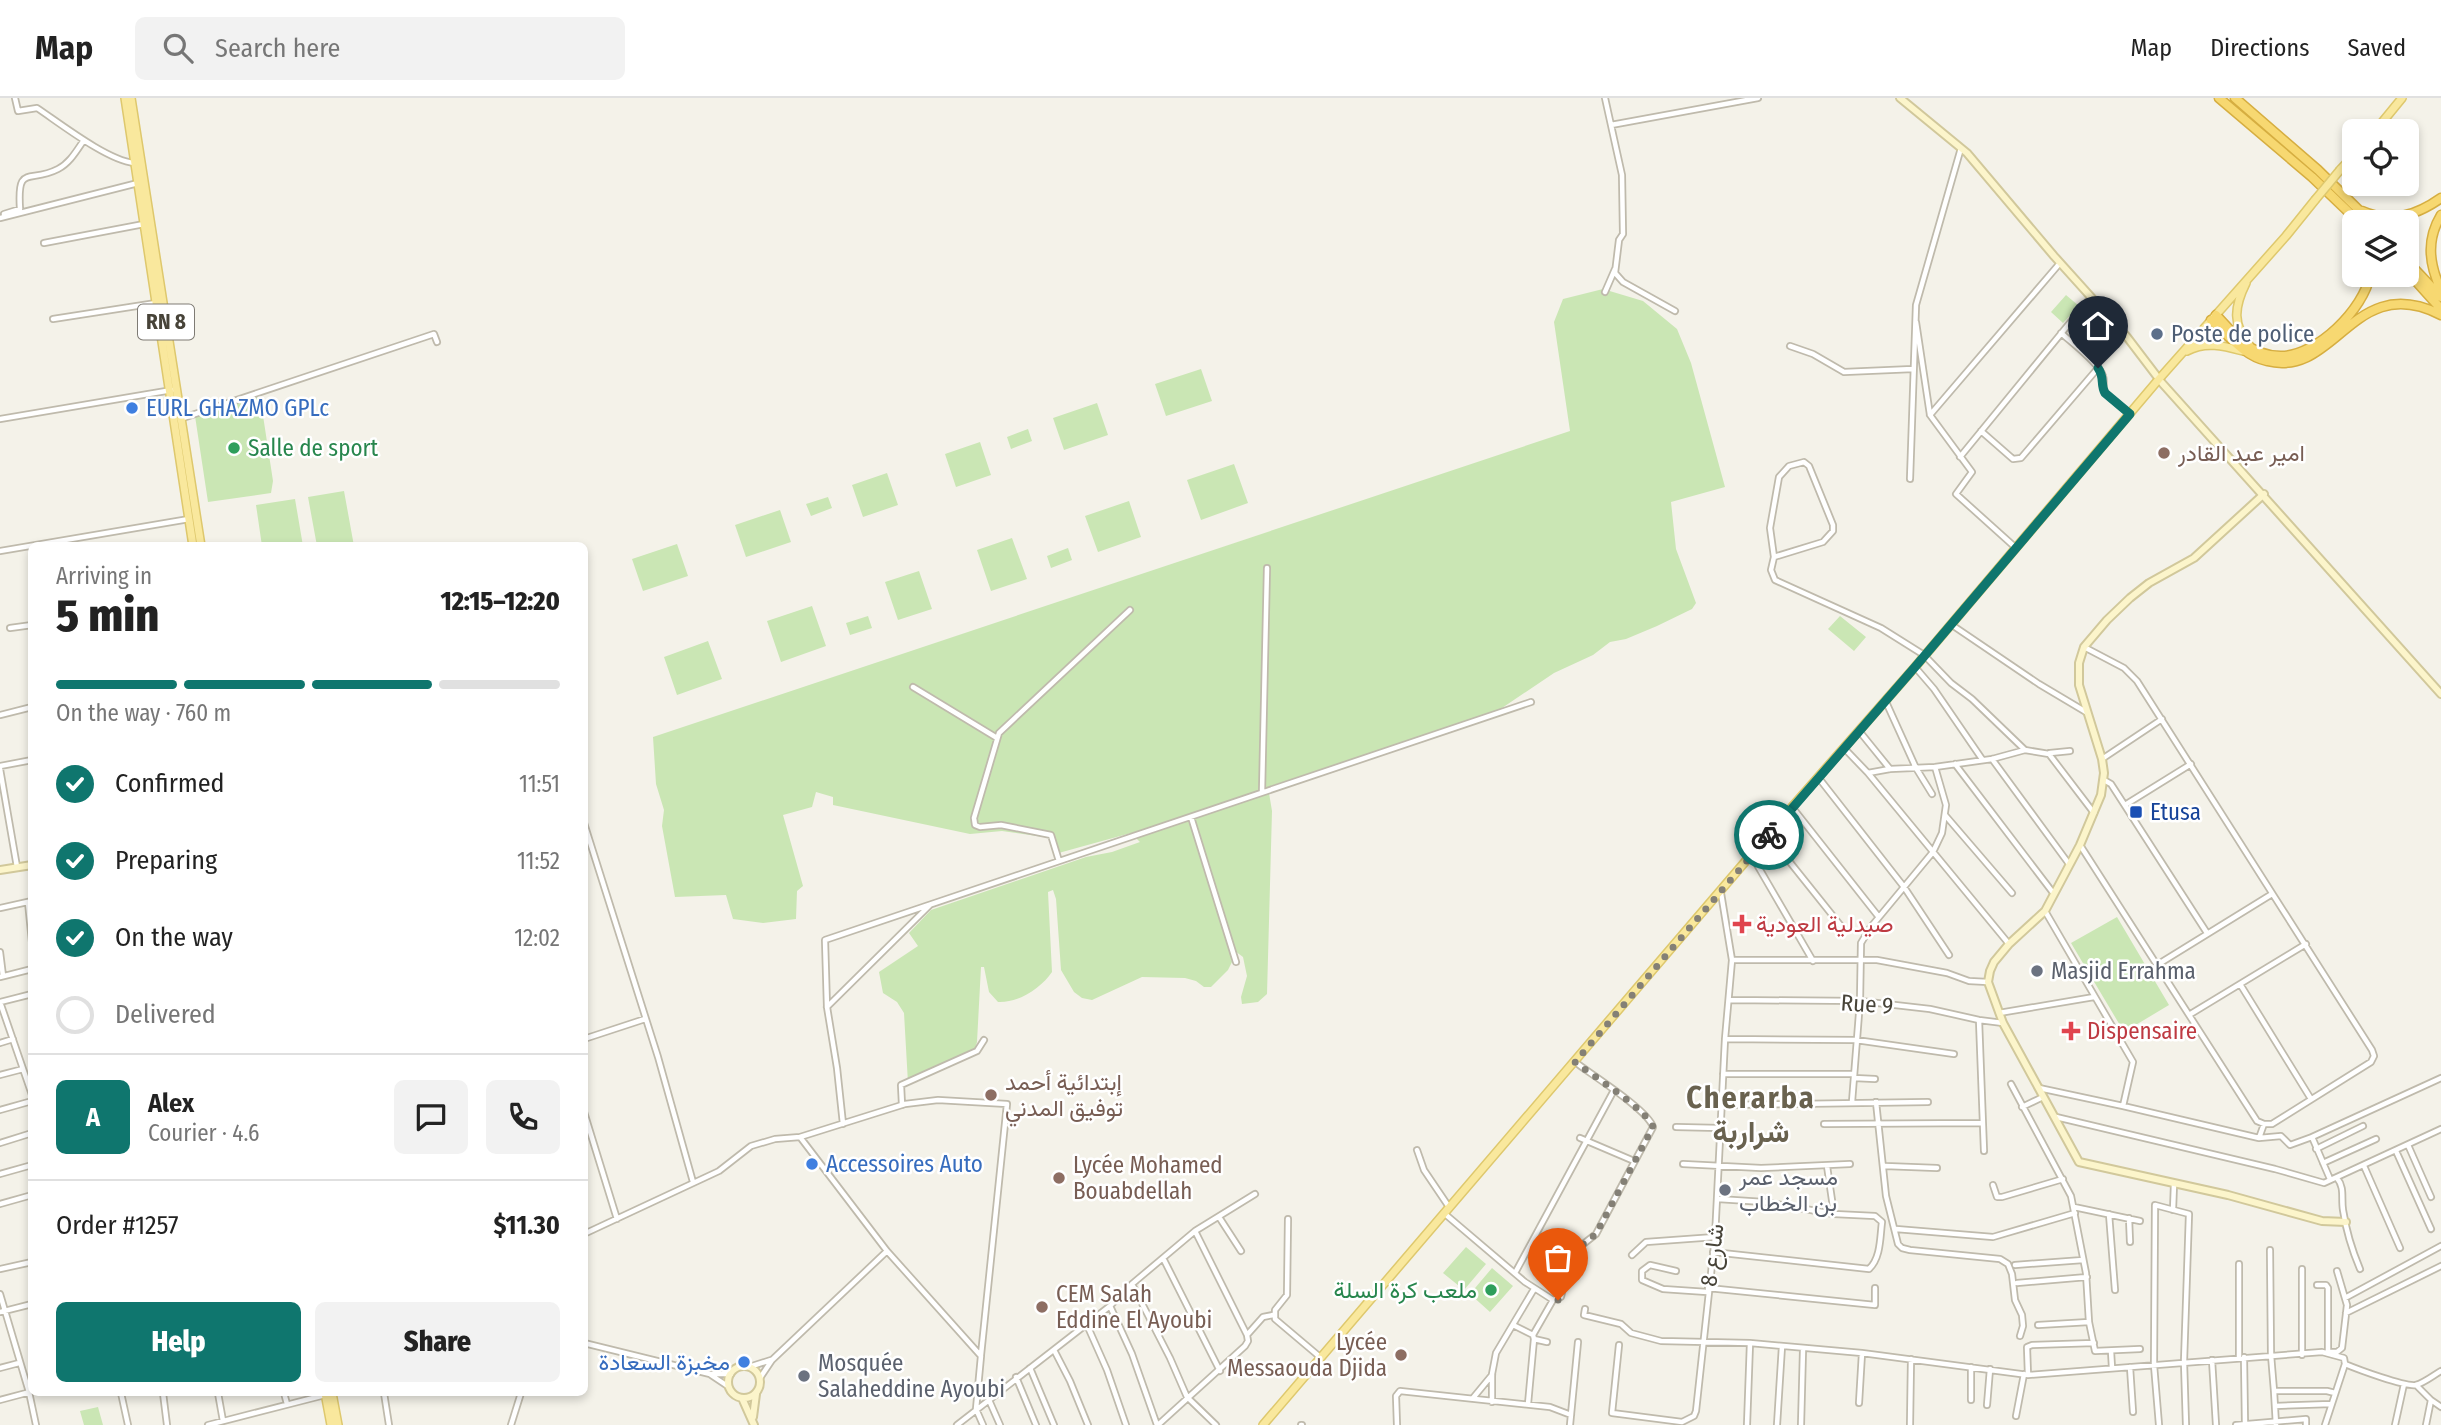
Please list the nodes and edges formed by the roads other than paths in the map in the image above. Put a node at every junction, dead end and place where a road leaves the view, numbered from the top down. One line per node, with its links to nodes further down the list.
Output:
1 (15, 98): 12 (street)
2 (125, 98): 14 (main road, RN 8)
3 (131, 98): 50 (main road, RN 8)
4 (1605, 98): 11 (street)
5 (1758, 98): 11 (street)
6 (1900, 98): 13 (street)
7 (2219, 98): 18 (highway)
8 (2235, 98): 19 (highway)
9 (2402, 98): 10 (main road)
10 (2385, 119)
11 (1611, 125): 26 (street)
12 (84, 140): 14 (street); 22 (street)
13 (1961, 148): 25 (street); 38 (street)
14 (135, 163): 16 (main road, RN 8)
15 (2342, 168): 27 (main road, bridge)
16 (138, 183): 22 (street); 23 (main road, RN 8)
17 (2441, 198): 20 (highway)
18 (2346, 210)
19 (2359, 210)
20 (2419, 211)
21 (2441, 215): 31 (highway)
22 (0, 217)
23 (144, 224): 24 (street); 35 (main road, RN 8)
24 (44, 243)
25 (2060, 263): 33 (street); 52 (street)
26 (1615, 268): 32 (street); 37 (street)
27 (2250, 274): 40 (main road); 45 (main road)
28 (2419, 274): 34 (highway)
29 (2419, 284): 36 (highway)
30 (2366, 287): 45 (highway)
31 (2441, 290)
32 (1605, 292)
33 (2091, 297): 42 (street); 49 (street)
34 (2441, 298)
35 (156, 303): 41 (street); 50 (main road, RN 8)
36 (2441, 309)
37 (1675, 311)
38 (1915, 314): 48 (street); 52 (street)
39 (2441, 315): 45 (highway)
40 (2214, 317): 45 (highway); 46 (main road)
41 (53, 319)
42 (2062, 333): 47 (street); 55 (street)
43 (438, 342): 54 (street)
44 (1790, 346): 48 (street)
45 (2250, 350): 46 (main road)
46 (2180, 355): 49 (main road)
47 (2098, 368): 51 (street); 55 (street)
48 (1913, 369): 57 (street)
49 (2159, 379): 51 (main road); 58 (street)
50 (172, 390): 53 (street); 54 (main road, RN 8); 59 (main road, RN 8)
51 (2130, 414): 64 (main road)
52 (1930, 415): 56 (street)
53 (0, 419)
54 (180, 419): 62 (main road, RN 8)
55 (1981, 430): 56 (street)
56 (1960, 457): 64 (street)
57 (1910, 479)
58 (2264, 494): 72 (street); 76 (street)
59 (188, 519): 60 (street); 61 (main road, RN 8)
60 (53, 542)
61 (192, 542)
62 (200, 542)
63 (28, 546): 65 (street)
64 (2016, 548): 69 (main road)
65 (0, 551)
66 (1774, 557): 66 (street); 73 (street)
67 (1267, 568): 102 (street)
68 (1130, 610): 84 (street)
69 (1951, 624): 73 (main road); 80 (street)
70 (28, 626): 71 (street)
71 (10, 628)
72 (2084, 647): 80 (street); 82 (street)
73 (1924, 655): 74 (main road); 86 (street)
74 (1915, 667): 77 (main road); 89 (street)
75 (913, 687): 84 (street)
76 (2441, 694)
77 (1885, 701): 83 (main road); 97 (street)
78 (1531, 702): 102 (street)
79 (28, 708): 81 (street)
80 (2086, 712): 91 (street)
81 (0, 715)
82 (2162, 719): 91 (street); 94 (street)
83 (1860, 732): 85 (main road); 98 (street)
84 (998, 738): 114 (street)
85 (1844, 748): 99 (street); 100 (main road)
86 (2025, 750): 88 (street); 90 (street)
87 (2070, 751): 88 (street)
88 (2049, 754): 106 (street)
89 (1982, 759): 90 (street); 93 (street)
90 (1992, 759): 115 (street)
91 (2102, 759): 101 (street)
92 (28, 761): 95 (street)
93 (1955, 764): 96 (street); 122 (street)
94 (2190, 764): 104 (street); 123 (street)
95 (0, 767): 117 (street)
96 (1935, 767): 97 (street); 107 (street)
97 (1916, 768): 98 (street); 103 (street)
98 (1890, 769): 99 (street)
99 (1868, 774): 112 (street)
100 (1818, 777): 105 (main road); 119 (street)
101 (2104, 780): 104 (street); 106 (street)
102 (1262, 792): 108 (street)
103 (1932, 793)
104 (2125, 806): 130 (street)
105 (1792, 807): 110 (main road); 128 (street)
106 (2095, 814): 111 (street)
107 (1945, 815): 112 (street); 121 (street)
108 (1191, 817): 114 (street); 138 (street)
109 (588, 836): 152 (street)
110 (1769, 836): 113 (main road); 129 (street)
111 (2080, 845): 115 (street); 139 (street)
112 (1933, 852): 119 (street); 131 (street)
113 (1752, 856): 120 (main road); 137 (street)
114 (1059, 860): 125 (street)
115 (2069, 864): 122 (street)
116 (28, 866): 117 (street)
117 (17, 867): 118 (street)
118 (0, 870)
119 (1904, 887): 128 (street); 134 (street)
120 (1721, 893): 135 (street, شارع 8); 162 (main road)
121 (2012, 893)
122 (2054, 894): 127 (street)
123 (2273, 894): 130 (street); 132 (street)
124 (28, 902): 126 (street)
125 (931, 904): 149 (street); 149 (street)
126 (0, 908)
127 (2045, 911): 131 (street); 145 (street)
128 (1879, 917): 136 (street)
129 (1841, 926)
130 (2207, 933): 139 (street)
131 (2009, 944): 142 (street)
132 (2306, 944): 143 (street); 174 (street)
133 (0, 952): 141 (street)
134 (1949, 955)
135 (1732, 960): 137 (street); 146 (street, شارع 8)
136 (1859, 960): 137 (street); 142 (street); 147 (street)
137 (1813, 961)
138 (1236, 962)
139 (2157, 965): 151 (street)
140 (28, 970): 141 (street)
141 (1, 977)
142 (1988, 982): 150 (street)
143 (2240, 984): 151 (street); 174 (street)
144 (28, 995): 148 (street)
145 (2094, 997): 150 (street); 181 (street)
146 (1729, 1000): 147 (street, Rue 9); 157 (street, شارع 8)
147 (1860, 1001): 153 (street, Rue 9); 159 (street)
148 (0, 1002): 156 (street)
149 (827, 1007): 185 (street)
150 (1999, 1013): 154 (street)
151 (2189, 1015): 190 (street)
152 (645, 1018): 155 (street); 222 (street)
153 (1979, 1020): 154 (street, Rue 9); 188 (street)
154 (2003, 1023): 171 (street)
155 (588, 1038)
156 (13, 1039): 160 (street); 163 (street)
157 (1725, 1039): 159 (street); 164 (street, شارع 8)
158 (984, 1040): 179 (street)
159 (1856, 1040): 161 (street); 166 (street)
160 (0, 1042)
161 (1954, 1054)
162 (1575, 1062): 172 (street); 232 (main road)
163 (23, 1069): 165 (street); 169 (street)
164 (1723, 1073): 166 (street); 180 (street, شارع 8)
165 (0, 1075)
166 (1854, 1076): 168 (street); 176 (street)
167 (2441, 1078): 199 (street)
168 (1875, 1079)
169 (28, 1083)
170 (2011, 1084): 182 (street)
171 (2039, 1087): 173 (street); 181 (street)
172 (1614, 1092): 202 (street); 209 (street)
173 (2044, 1097): 182 (street); 184 (street)
174 (2311, 1099): 190 (street)
175 (28, 1102): 183 (street)
176 (1852, 1102): 177 (street); 180 (street)
177 (1876, 1102): 178 (street); 187 (street)
178 (1928, 1102)
179 (902, 1105): 185 (street); 306 (street)
180 (1721, 1105): 193 (street, شارع 8)
181 (2123, 1106): 198 (street)
182 (2022, 1107): 220 (street)
183 (0, 1110)
184 (2056, 1117): 221 (street); 223 (street)
185 (843, 1124): 196 (street)
186 (1824, 1124): 187 (street)
187 (1878, 1124): 188 (street); 216 (street)
188 (1982, 1124): 207 (street)
189 (588, 1125): 237 (street)
190 (2264, 1125): 198 (street)
191 (2363, 1126): 205 (street)
192 (1676, 1127): 193 (street)
193 (1720, 1128): 214 (street, شارع 8)
194 (2439, 1130): 201 (street); 204 (street)
195 (28, 1134): 203 (street)
196 (800, 1137): 222 (street); 250 (street)
197 (1580, 1138): 202 (street)
198 (2259, 1138): 199 (street)
199 (2312, 1138): 205 (street)
200 (2376, 1139): 210 (street)
201 (2441, 1139)
202 (1588, 1142): 209 (street); 265 (street)
203 (0, 1143)
204 (2408, 1145): 208 (street); 227 (street)
205 (2316, 1149): 210 (street)
206 (1417, 1150): 232 (street)
207 (1984, 1151)
208 (2396, 1151): 217 (street); 242 (street)
209 (1634, 1161): 276 (street)
210 (2323, 1163): 221 (street)
211 (1683, 1164): 214 (street)
212 (1850, 1164): 215 (street)
213 (28, 1166): 219 (street)
214 (1718, 1166): 215 (street); 228 (street, شارع 8)
215 (1827, 1166): 233 (street)
216 (1885, 1166): 218 (street); 241 (street)
217 (2364, 1166): 221 (street); 248 (street)
218 (1937, 1168)
219 (0, 1174)
220 (2063, 1179): 224 (street); 231 (street)
221 (2334, 1179): 240 (street)
222 (692, 1182): 237 (street)
223 (2174, 1184): 230 (street); 240 (street)
224 (1993, 1185)
225 (1255, 1194): 235 (street)
226 (28, 1196): 229 (street)
227 (2431, 1196)
228 (1718, 1199): 233 (street); 245 (street, شارع 8)
229 (0, 1204)
230 (2173, 1209): 312 (street); 315 (street)
231 (2074, 1210): 234 (street); 241 (street); 255 (street)
232 (1448, 1212): 265 (street); 307 (main road)
233 (1834, 1214): 252 (street)
234 (2109, 1214): 236 (street); 273 (street)
235 (1219, 1217): 243 (street); 251 (street)
236 (2129, 1218): 239 (street); 246 (street)
237 (617, 1219): 244 (street)
238 (1288, 1219): 282 (street)
239 (2140, 1221)
240 (2347, 1222): 262 (street)
241 (1896, 1229): 288 (street)
242 (2431, 1229)
243 (1195, 1231): 254 (street); 287 (street)
244 (588, 1232)
245 (1715, 1237): 252 (street, شارع 8); 253 (street)
246 (2130, 1242)
247 (2441, 1246): 275 (street)
248 (2399, 1248)
249 (2270, 1250): 304 (street)
250 (887, 1251): 306 (street); 310 (street)
251 (1241, 1251)
252 (1713, 1252): 272 (street, شارع 8)
253 (1632, 1255)
254 (1163, 1258): 268 (street); 323 (street)
255 (2083, 1260): 258 (street); 266 (street)
256 (28, 1263): 260 (street)
257 (2239, 1264): 308 (street)
258 (2015, 1265)
259 (2441, 1266): 281 (street)
260 (0, 1269)
261 (2302, 1269): 305 (street)
262 (2360, 1269)
263 (1676, 1271): 272 (street)
264 (2336, 1271): 275 (street)
265 (1515, 1273): 271 (street)
266 (2087, 1277): 267 (street); 283 (street)
267 (2017, 1283)
268 (1132, 1284): 278 (street); 349 (street)
269 (2317, 1285): 302 (street)
270 (1875, 1288): 272 (street)
271 (1534, 1289): 276 (street); 285 (street)
272 (1708, 1290): 292 (street, شارع 8)
273 (2115, 1290)
274 (0, 1294): 280 (street)
275 (2345, 1298): 281 (street)
276 (1553, 1300): 289 (street)
277 (28, 1305): 280 (street)
278 (1110, 1306): 284 (street); 388 (street)
279 (1584, 1309): 292 (street)
280 (2, 1312): 313 (street)
281 (2346, 1313): 302 (street)
282 (1273, 1315): 287 (street); 307 (street)
283 (2090, 1322): 286 (street); 294 (street)
284 (1086, 1325): 299 (street); 387 (street)
285 (1513, 1325): 289 (street); 327 (street)
286 (2038, 1325)
287 (1247, 1335): 323 (street)
288 (2020, 1336)
289 (1534, 1337): 290 (street); 359 (street)
290 (1547, 1342)
291 (1578, 1342): 366 (street)
292 (1702, 1342): 293 (street); 367 (street, شارع 8)
293 (1750, 1343): 297 (street); 394 (street)
294 (2094, 1343): 301 (street); 328 (street)
295 (588, 1344): 325 (street)
296 (1619, 1345): 367 (street)
297 (1782, 1346): 300 (street); 395 (street)
298 (2140, 1349): 301 (street)
299 (1054, 1350): 320 (street); 386 (street)
300 (1803, 1350): 303 (street); 396 (street)
301 (2111, 1351): 321 (street)
302 (2328, 1352): 305 (street); 314 (street)
303 (1861, 1353): 309 (street); 357 (street)
304 (2271, 1354): 305 (street); 308 (street); 335 (street)
305 (2302, 1355)
306 (981, 1356): 364 (street)
307 (1320, 1357): 390 (main road)
308 (2241, 1357): 311 (street); 372 (street)
309 (1911, 1359): 317 (street); 397 (street)
310 (772, 1360): 316 (street); 330 (street)
311 (2212, 1360): 312 (street); 400 (street)
312 (2184, 1362): 315 (street); 399 (street)
313 (20, 1363): 319 (street); 333 (street)
314 (2345, 1364): 331 (street); 337 (street)
315 (2154, 1366): 318 (street); 398 (street)
316 (749, 1367): 326 (street); 330 (street)
317 (1970, 1367): 322 (street); 354 (street)
318 (2130, 1367): 321 (street); 365 (street)
319 (0, 1368)
320 (1030, 1368): 329 (street); 385 (street)
321 (2112, 1368): 328 (street)
322 (1990, 1369): 328 (street); 361 (street)
323 (1220, 1371): 349 (street)
324 (2441, 1371): 332 (street)
325 (710, 1374): 326 (street); 334 (street)
326 (731, 1374): 334 (street)
327 (1492, 1374): 352 (street); 356 (street)
328 (2026, 1374): 368 (street)
329 (1016, 1377): 353 (street); 384 (street)
330 (760, 1378): 338 (street)
331 (2404, 1384): 332 (street); 404 (street)
332 (2416, 1385): 355 (street)
333 (28, 1386)
334 (729, 1387): 350 (street)
335 (2274, 1391): 337 (street); 362 (street)
336 (28, 1392): 351 (street)
337 (2335, 1393): 360 (street)
338 (755, 1394): 350 (street); 370 (street)
339 (31, 1396): 373 (street)
340 (122, 1396): 374 (street)
341 (163, 1396): 375 (street)
342 (218, 1396): 369 (street)
343 (285, 1396): 358 (street)
344 (320, 1396): 358 (street)
345 (329, 1396): 377 (main road)
346 (330, 1396): 378 (main road)
347 (384, 1396): 379 (street)
348 (520, 1396): 380 (street)
349 (1187, 1397): 388 (street); 389 (street)
350 (742, 1398): 370 (street)
351 (0, 1399)
352 (1473, 1399): 356 (street); 391 (street)
353 (989, 1400): 364 (street); 383 (street)
354 (1971, 1400)
355 (2431, 1400): 363 (street); 405 (street)
356 (1492, 1402): 359 (street)
357 (1859, 1403)
358 (286, 1404): 369 (street)
359 (1528, 1404): 366 (street)
360 (2331, 1404): 362 (street); 403 (street)
361 (1987, 1405)
362 (2275, 1406): 371 (street)
363 (2441, 1407)
364 (976, 1409): 381 (street); 382 (street)
365 (2133, 1412)
366 (1571, 1415): 392 (street)
367 (1620, 1415): 393 (street)
368 (2016, 1416)
369 (222, 1422): 376 (street)
370 (754, 1422)
371 (2276, 1423): 372 (street); 402 (street)
372 (2245, 1424): 401 (street)
373 (36, 1425)
374 (128, 1425)
375 (167, 1425)
376 (208, 1425)
377 (331, 1425)
378 (338, 1425)
379 (389, 1425)
380 (511, 1425)
381 (957, 1425)
382 (983, 1425)
383 (1000, 1425)
384 (1036, 1425)
385 (1054, 1425)
386 (1088, 1425)
387 (1126, 1425)
388 (1158, 1425)
389 (1216, 1425)
390 (1263, 1425)
391 (1397, 1425)
392 (1570, 1425)
393 (1619, 1425)
394 (1747, 1425)
395 (1777, 1425)
396 (1801, 1425)
397 (1910, 1425)
398 (2159, 1425)
399 (2186, 1425)
400 (2216, 1425)
401 (2236, 1425)
402 (2306, 1425)
403 (2325, 1425)
404 (2395, 1425)
405 (2426, 1425)

